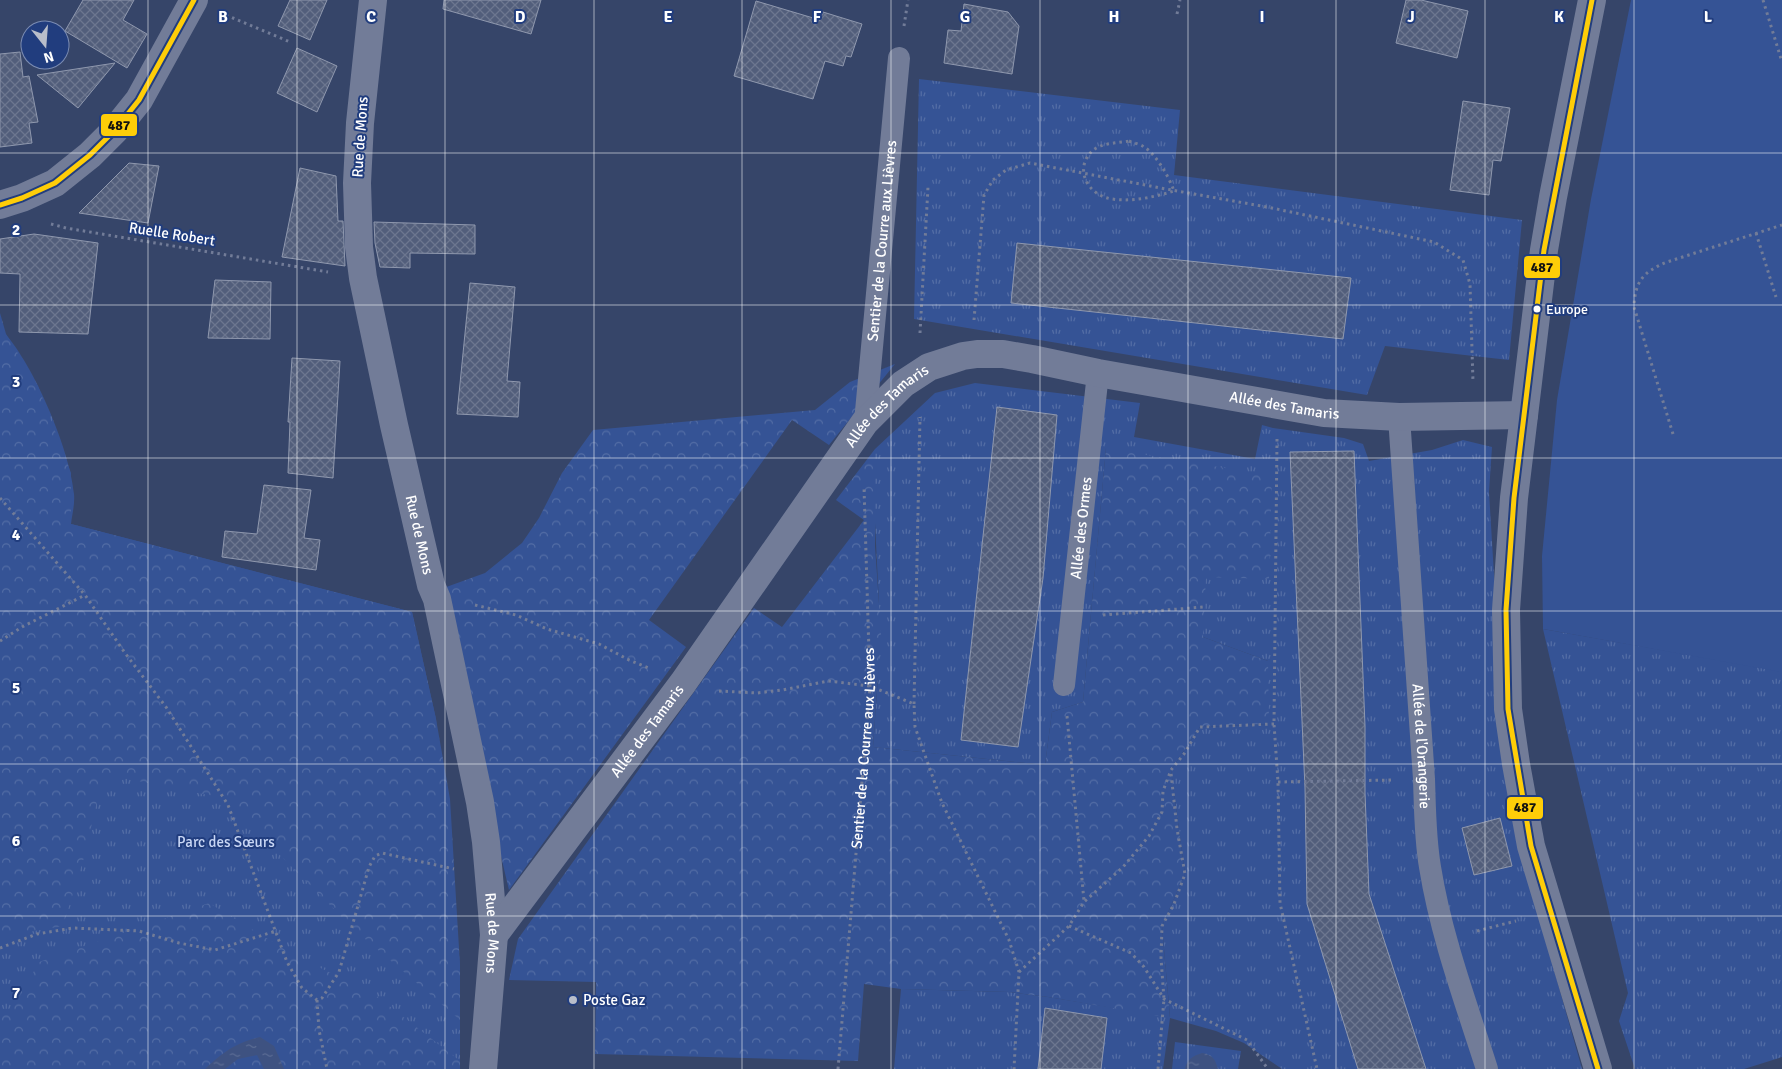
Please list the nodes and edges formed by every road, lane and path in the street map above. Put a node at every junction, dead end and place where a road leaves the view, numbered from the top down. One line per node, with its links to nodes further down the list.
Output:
1 (373, 0): 49 (street, Rue de Mons)
2 (1180, 0): 6 (path)
3 (1592, 0): 24 (street)
4 (1763, 0): 9 (path)
5 (194, 1): 7 (path); 13 (street)
6 (1176, 14)
7 (290, 42)
8 (899, 58): 26 (lane, Sentier de la Courre aux Lièvres)
9 (1782, 62)
10 (1083, 173): 12 (path); 12 (path); 12 (path); 19 (path)
11 (928, 187): 21 (path)
12 (1174, 190): 23 (path)
13 (0, 205)
14 (47, 222): 17 (path, Ruelle Robert)
15 (1782, 224): 16 (path)
16 (1756, 233): 18 (path); 27 (path)
17 (333, 272)
18 (1776, 297)
19 (963, 356): 20 (street, Allée des Tamaris); 21 (street, Allée des Tamaris)
20 (1098, 373): 22 (street, Allée des Tamaris); 33 (lane, Allée des Ormes)
21 (917, 374): 26 (street, Allée des Tamaris); 39 (path)
22 (1275, 404): 25 (street, Allée des Tamaris); 40 (path)
23 (1474, 415): 24 (street, Allée des Tamaris); 25 (street, Allée des Tamaris)
24 (1524, 415): 46 (street)
25 (1399, 417): 42 (lane, Allée de l'Orangerie)
26 (865, 422): 35 (street, Allée des Tamaris)
27 (1673, 434)
28 (863, 480): 37 (path, Sentier de la Courre aux Lièvres)
29 (0, 498): 30 (path)
30 (85, 595): 34 (path); 48 (path)
31 (470, 604): 35 (path)
32 (1204, 607): 33 (path)
33 (1072, 617): 36 (lane, Allée des Ormes)
34 (0, 641)
35 (683, 683): 49 (street, Allée des Tamaris)
36 (1064, 685): 45 (path)
37 (870, 686): 38 (path); 39 (path); 57 (path, Sentier de la Courre aux Lièvres)
38 (757, 693)
39 (914, 704): 52 (path)
40 (1274, 724): 41 (path); 43 (path)
41 (1170, 770): 45 (path); 53 (path)
42 (1424, 779): 43 (path); 50 (lane, Allée de l'Orangerie)
43 (1278, 782): 61 (path)
44 (448, 868): 54 (path)
45 (1084, 902): 47 (path)
46 (1550, 912): 50 (path); 63 (street)
47 (1069, 926): 52 (path); 53 (path)
48 (276, 931): 51 (path); 54 (path)
49 (494, 935): 56 (street, Rue de Mons)
50 (1447, 939): 62 (lane, Allée de l'Orangerie)
51 (0, 948)
52 (1019, 972): 58 (path)
53 (1164, 999): 59 (path); 60 (path)
54 (317, 1000): 55 (path)
55 (327, 1069)
56 (483, 1069)
57 (838, 1069)
58 (1014, 1069)
59 (1158, 1069)
60 (1268, 1069)
61 (1317, 1069)
62 (1487, 1069)
63 (1598, 1069)

